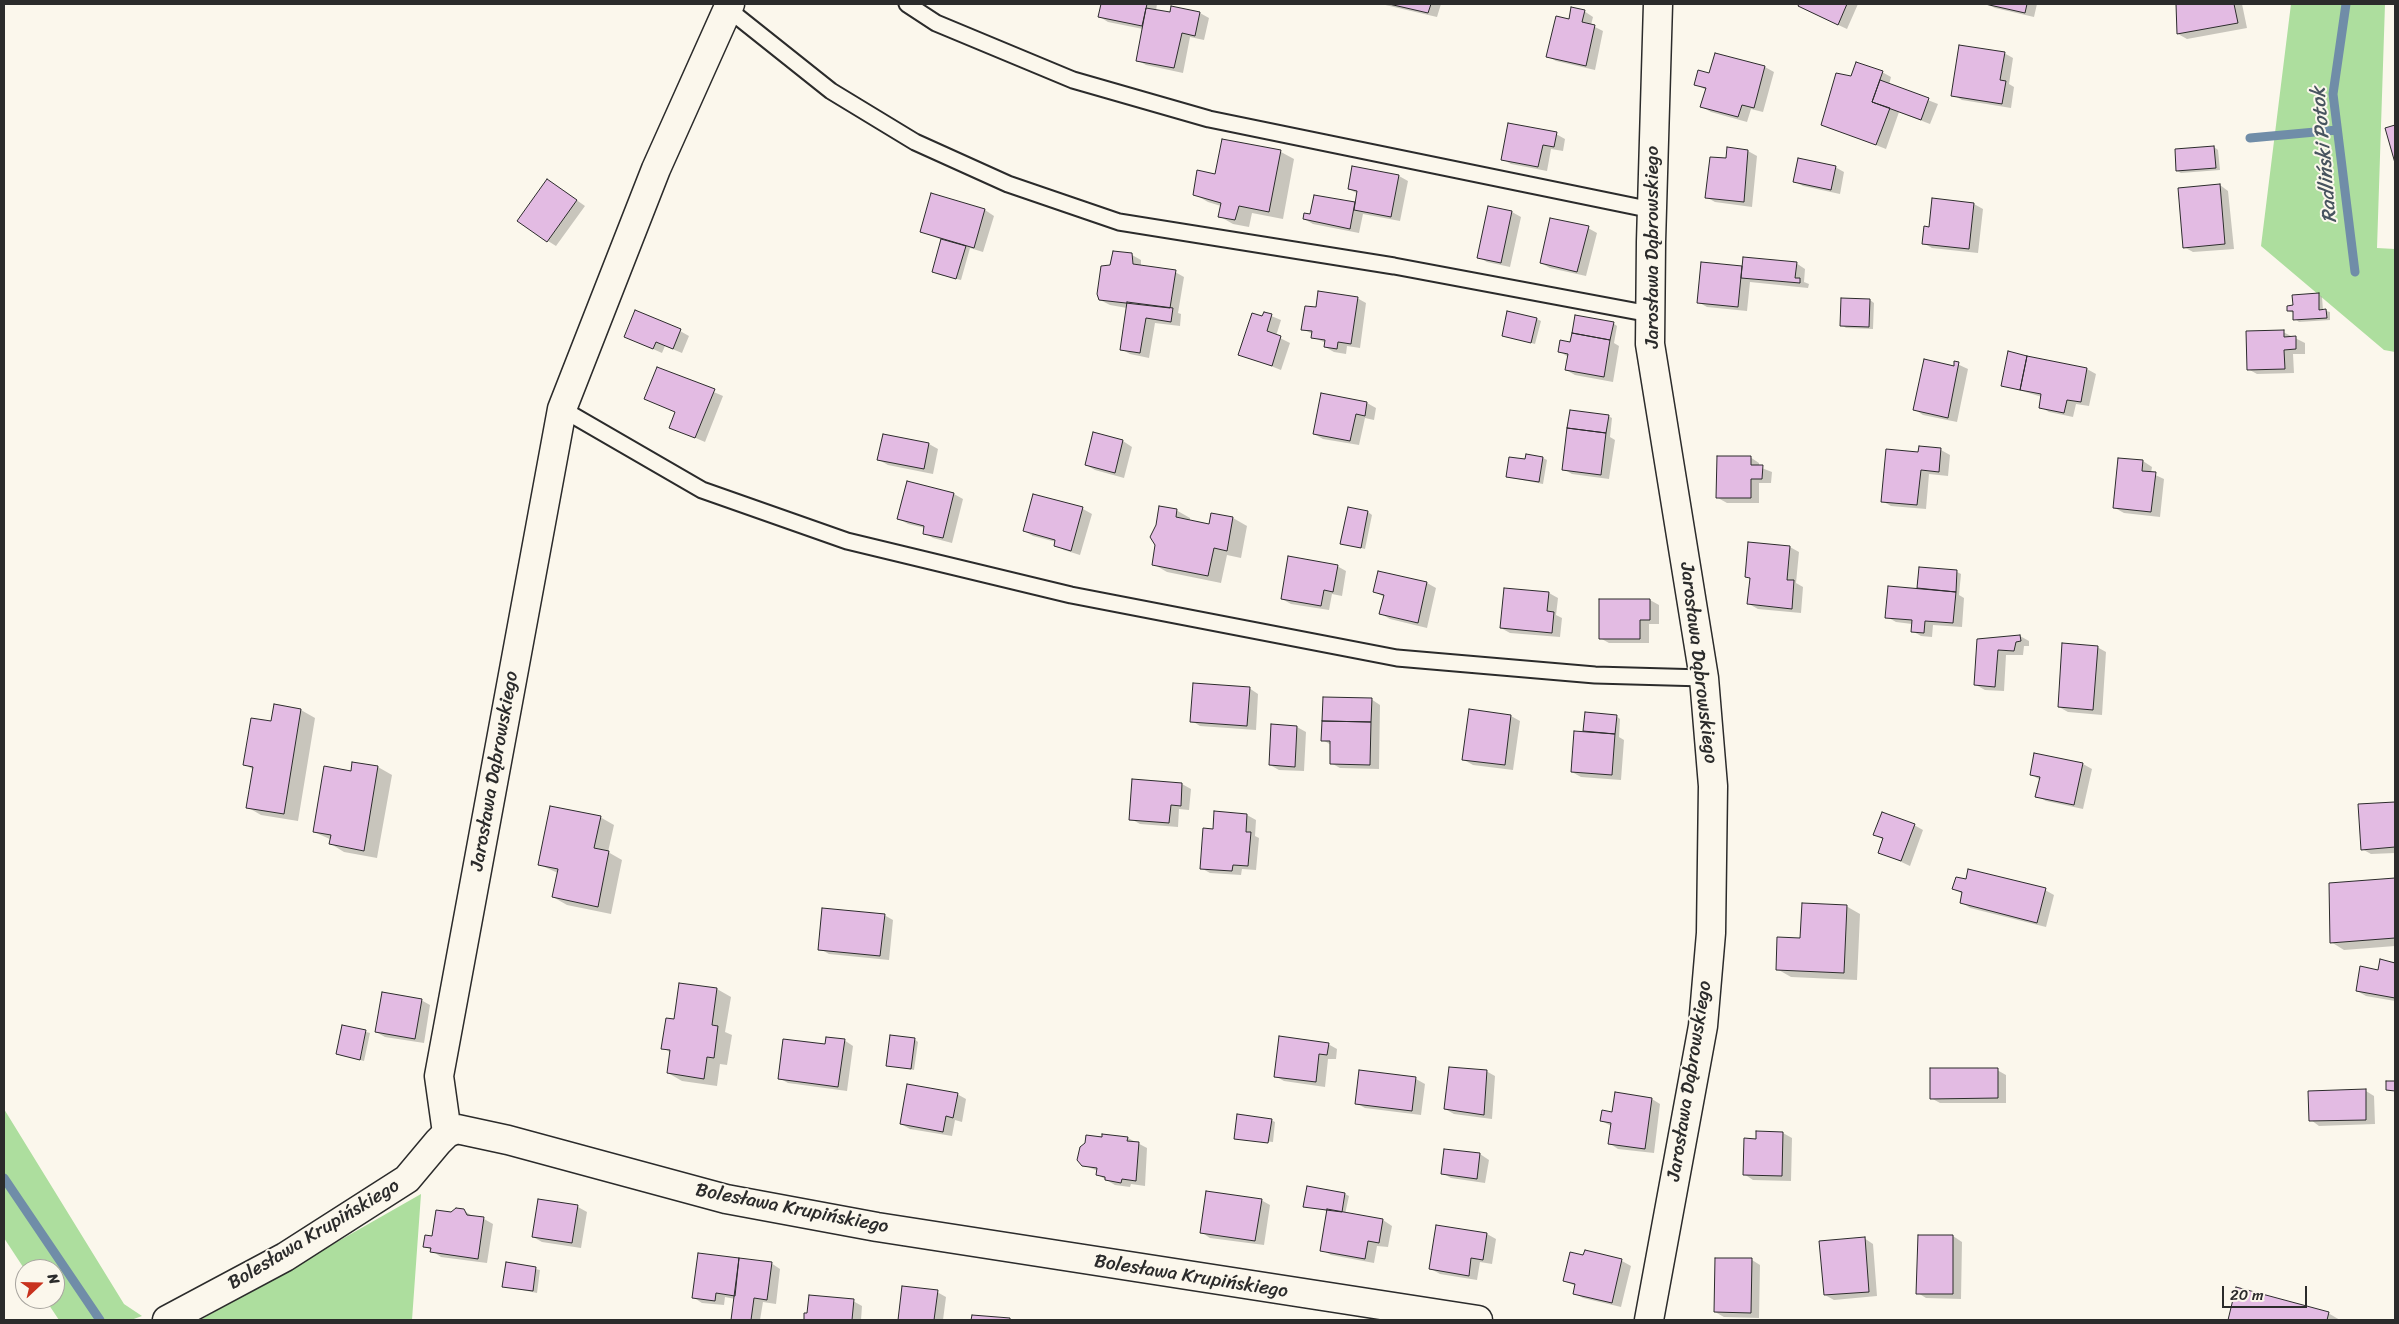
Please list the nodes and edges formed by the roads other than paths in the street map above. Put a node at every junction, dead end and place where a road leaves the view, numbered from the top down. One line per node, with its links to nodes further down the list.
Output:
1 (907, 4): 4 (lane)
2 (1658, 4): 4 (street, Jarosława Dąbrowskiego)
3 (729, 6): 5 (lane); 6 (street, Jarosława Dąbrowskiego)
4 (1652, 210): 5 (street, Jarosława Dąbrowskiego)
5 (1650, 314): 7 (street, Jarosława Dąbrowskiego)
6 (562, 409): 7 (lane); 8 (street, Jarosława Dąbrowskiego)
7 (1704, 678): 11 (street, Jarosława Dąbrowskiego)
8 (447, 1133): 9 (street, Bolesława Krupińskiego); 10 (street, Bolesława Krupińskiego)
9 (167, 1320)
10 (1478, 1320)
11 (1649, 1320)

